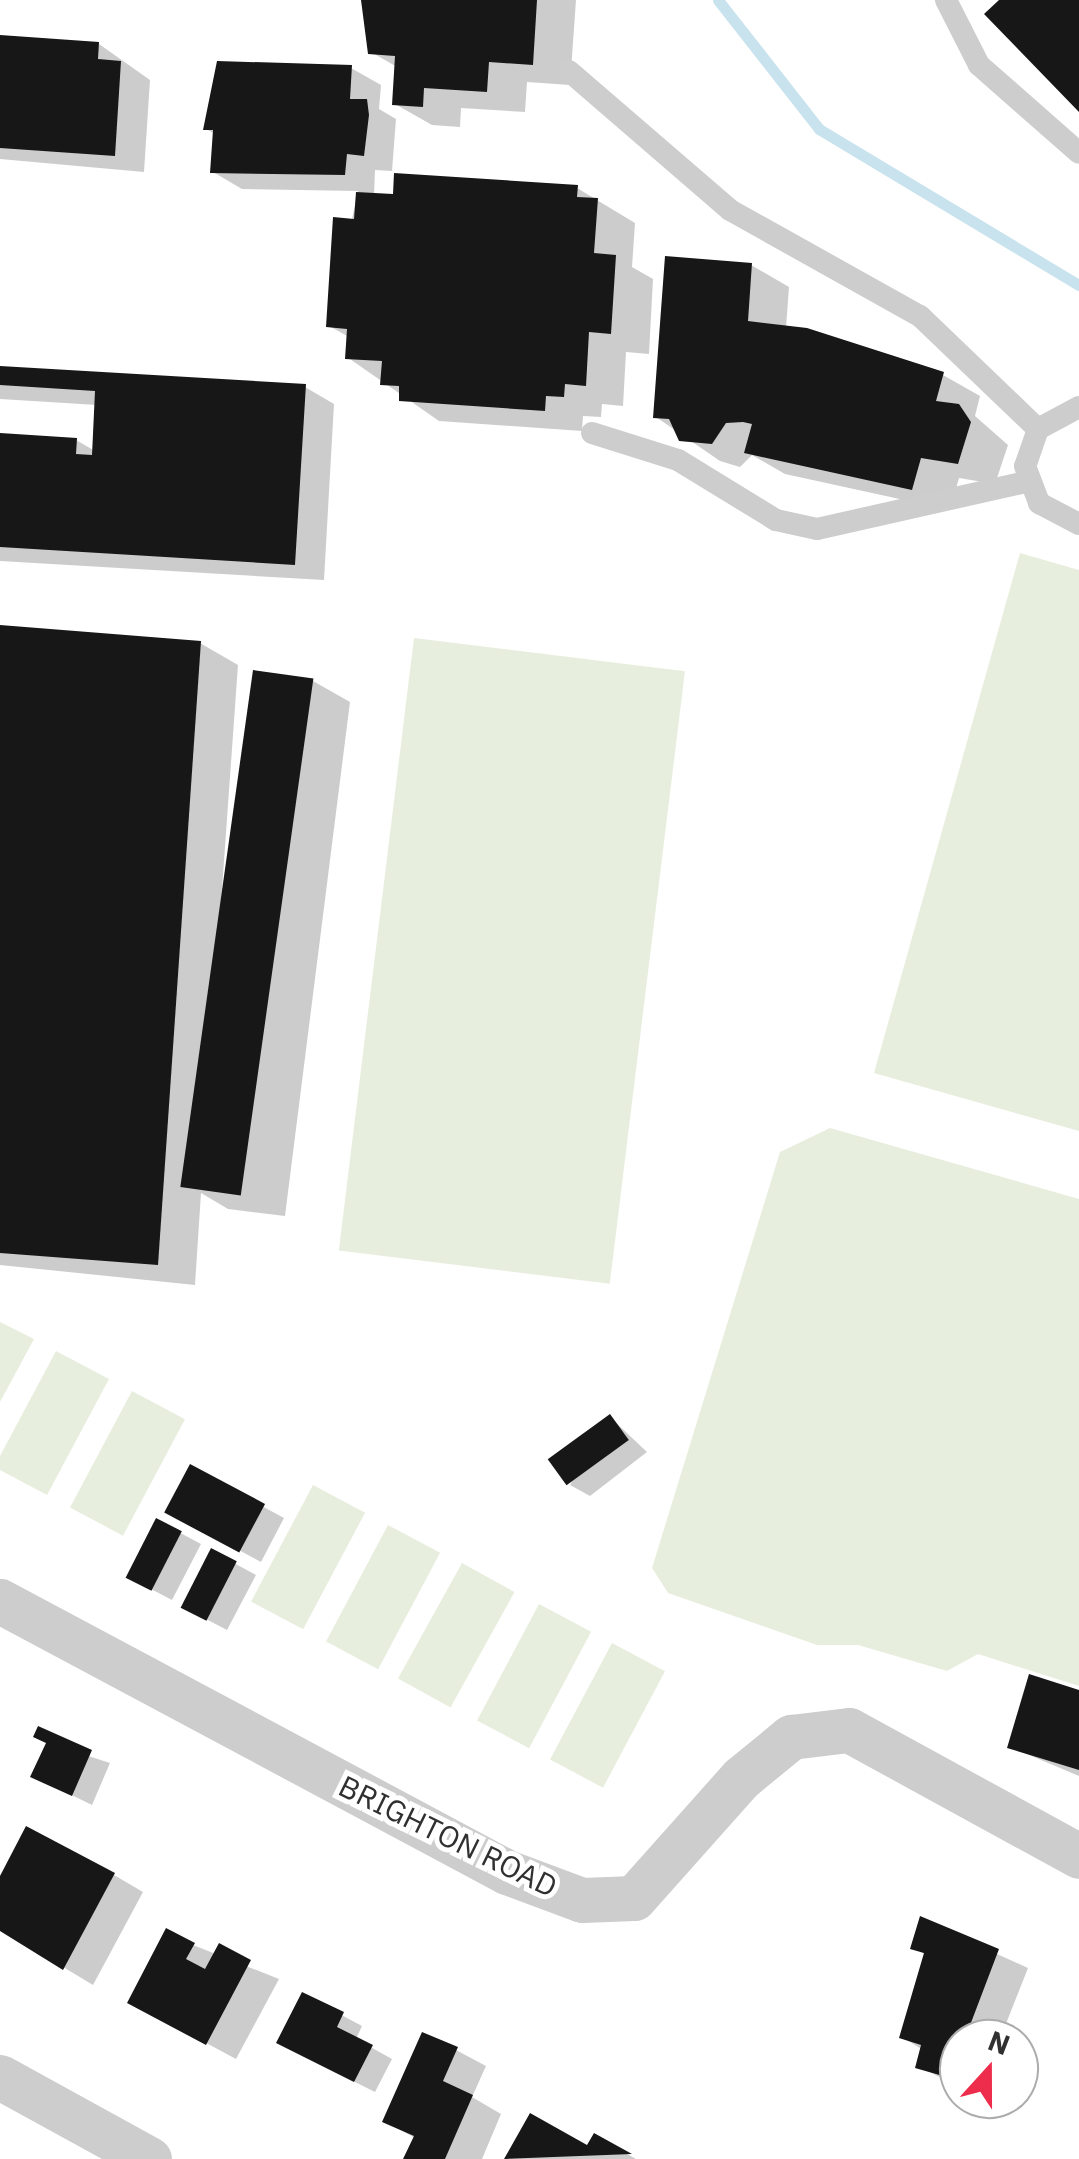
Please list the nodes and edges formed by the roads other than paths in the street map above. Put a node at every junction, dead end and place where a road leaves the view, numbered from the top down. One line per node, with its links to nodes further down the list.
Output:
1 (946, 0): 3 (lane)
2 (570, 71): 5 (lane)
3 (1079, 153)
4 (1079, 407): 5 (lane)
5 (1038, 429): 7 (lane)
6 (592, 434): 7 (lane)
7 (1026, 482): 8 (lane)
8 (1079, 524)
9 (0, 1601): 10 (street, BRIGHTON ROAD)
10 (1079, 1856)
11 (0, 2077): 12 (street)
12 (149, 2159)

